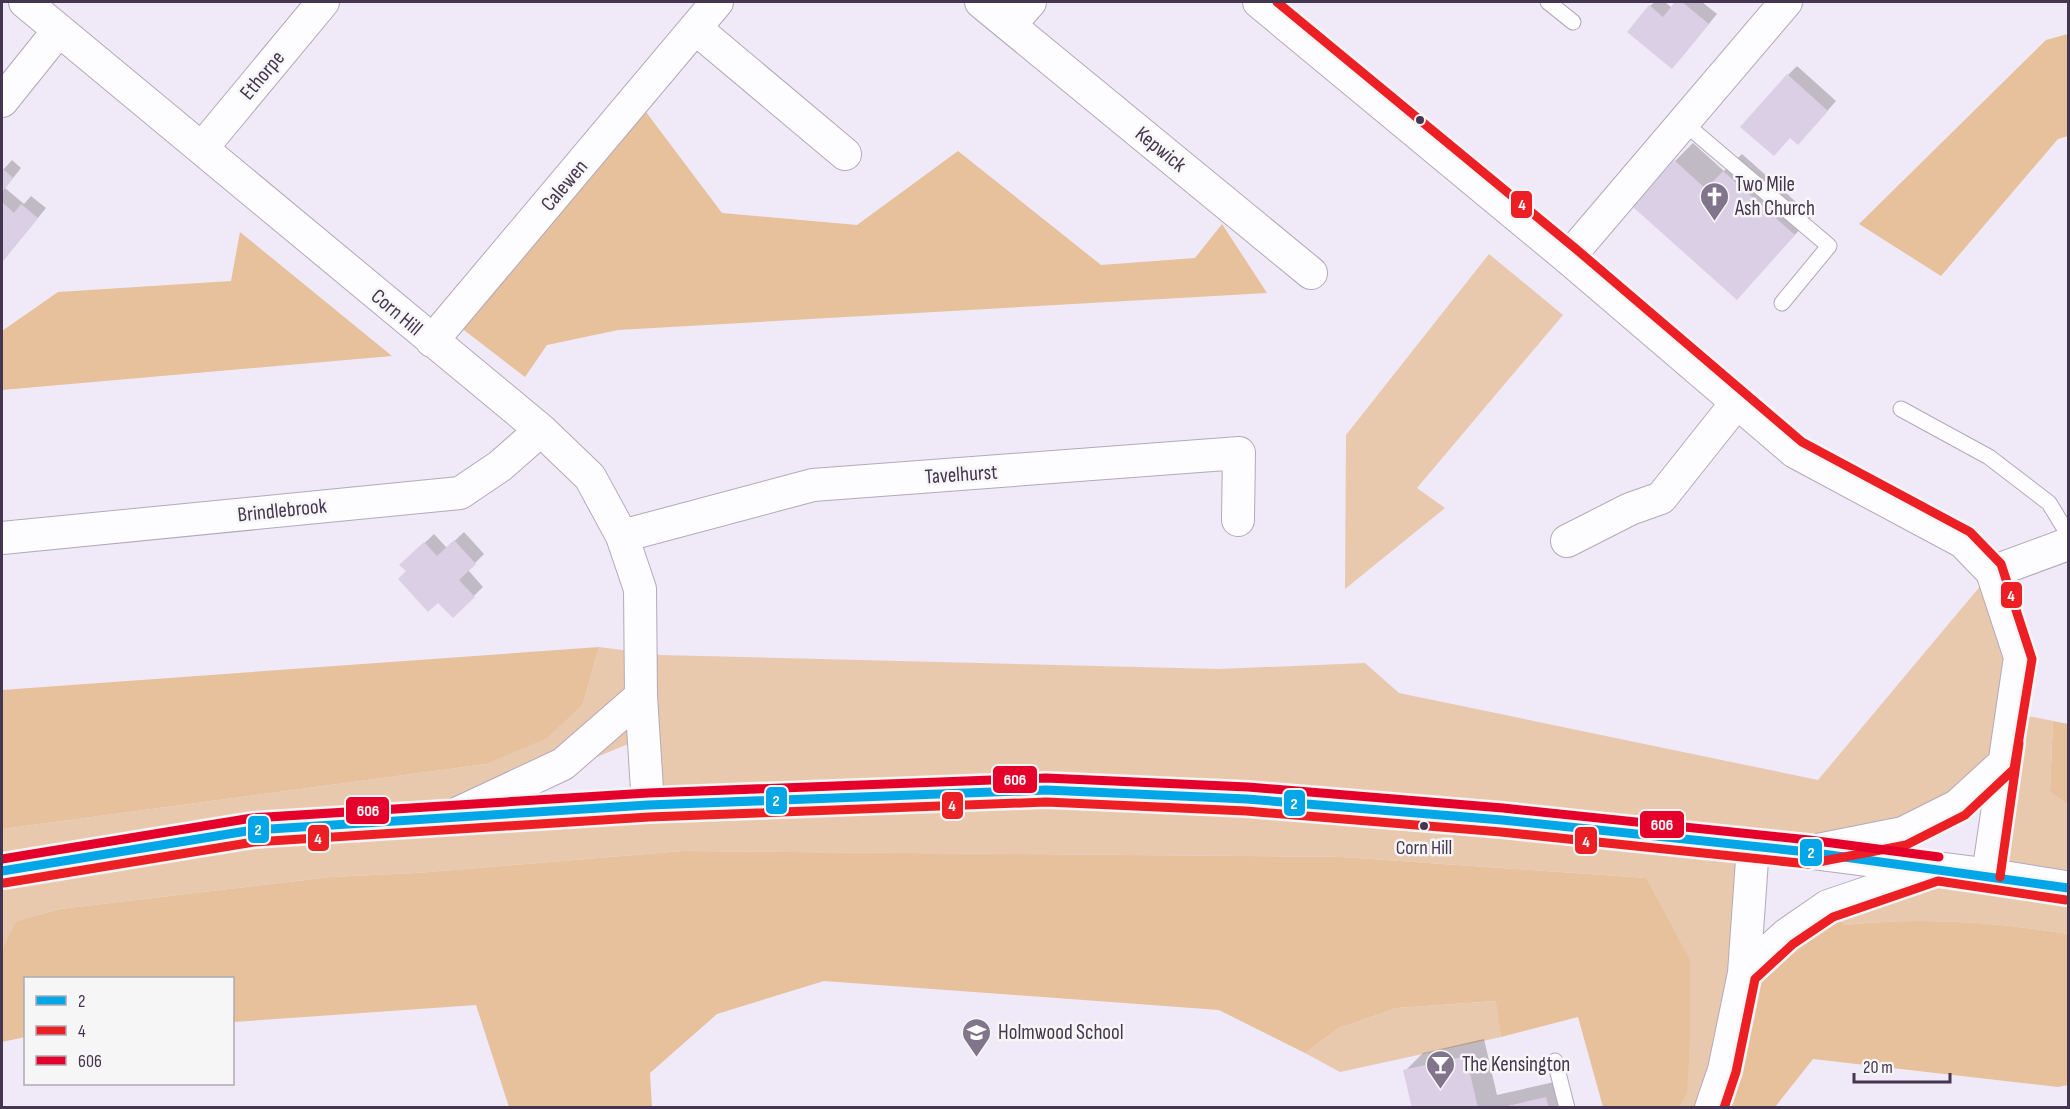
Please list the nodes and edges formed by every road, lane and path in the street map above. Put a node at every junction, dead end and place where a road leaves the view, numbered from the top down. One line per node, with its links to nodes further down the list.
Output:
1 (25, 2): 12 (street, Corn Hill)
2 (323, 2): 15 (street, Ethorpe)
3 (717, 2): 11 (street, Calewen)
4 (981, 2): 10 (street, Kepwick)
5 (1030, 2): 10 (street)
6 (1548, 2): 9 (lane)
7 (1786, 2): 14 (street)
8 (1273, 6): 17 (street)
9 (1573, 22)
10 (1010, 26): 18 (street, Kepwick)
11 (695, 28): 16 (street); 20 (street, Calewen)
12 (59, 30): 13 (street); 15 (street, Corn Hill)
13 (2, 101)
14 (1683, 122): 17 (street); 19 (lane)
15 (202, 148): 20 (street, Corn Hill)
16 (845, 154)
17 (1568, 258): 21 (street)
18 (1311, 273)
19 (1782, 303)
20 (432, 341): 23 (street, Corn Hill)
21 (1738, 401): 28 (street); 30 (street)
22 (1901, 409): 25 (lane)
23 (541, 430): 26 (street, Corn Hill); 27 (street, Brindlebrook)
24 (1238, 520): 26 (street, Tavelhurst)
25 (2068, 534)
26 (622, 536): 31 (street, Corn Hill)
27 (2, 538)
28 (1567, 541)
29 (2068, 544): 30 (street)
30 (1992, 572): 32 (street)
31 (641, 696): 33 (street, Corn Hill); 34 (street)
32 (2003, 764): 36 (street); 39 (street)
33 (648, 805): 34 (street); 35 (street)
34 (452, 816): 38 (street)
35 (1752, 846): 36 (street); 41 (street)
36 (1808, 852): 37 (street)
37 (1936, 869): 39 (street); 41 (street)
38 (2, 871)
39 (1988, 874): 40 (street)
40 (2068, 888)
41 (1744, 973): 44 (street)
42 (1555, 1061): 43 (lane)
43 (1567, 1107)
44 (1711, 1107)

